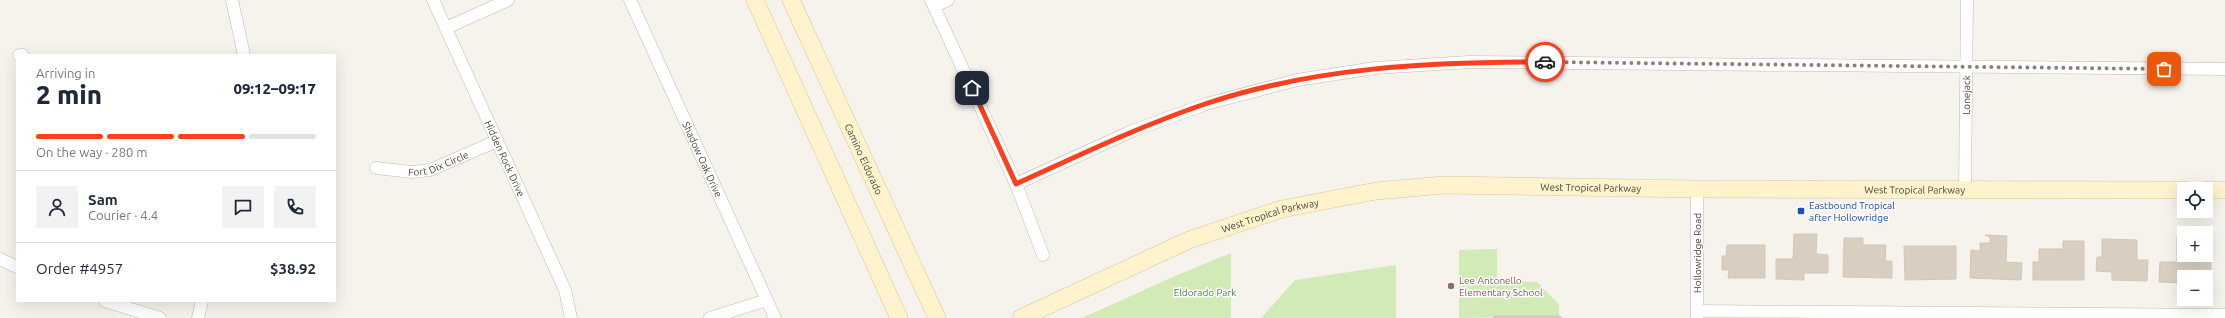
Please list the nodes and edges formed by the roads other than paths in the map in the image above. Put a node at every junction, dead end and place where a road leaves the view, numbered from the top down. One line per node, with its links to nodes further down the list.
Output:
1 (232, 0): 11 (street)
2 (433, 0): 10 (street, Hidden Rock Drive)
3 (508, 0): 10 (street)
4 (630, 0): 25 (street, Shadow Oak Drive)
5 (755, 0): 35 (main road)
6 (791, 0): 36 (main road, Camino Eldorado)
7 (948, 0): 9 (street)
8 (1967, 0): 12 (street, Lonejack)
9 (932, 3): 16 (street)
10 (446, 28): 14 (street, Hidden Rock Drive)
11 (244, 54)
12 (1967, 66): 13 (street); 16 (street); 18 (street, Lonejack)
13 (2225, 69)
14 (497, 141): 15 (street, Fort Dix Circle); 32 (street, Hidden Rock Drive)
15 (376, 168)
16 (1016, 184): 22 (street)
17 (1697, 189): 18 (main road, West Tropical Parkway); 29 (street, Hollowridge Road); 37 (main road, West Tropical Parkway)
18 (1965, 190): 19 (main road, West Tropical Parkway)
19 (2177, 190)
20 (2213, 190): 21 (main road)
21 (2225, 190)
22 (1043, 255)
23 (0, 259): 24 (street)
24 (16, 267)
25 (767, 300): 33 (street); 34 (street, Shadow Oak Drive)
26 (108, 302): 30 (street)
27 (202, 302): 31 (street)
28 (2225, 314): 29 (street)
29 (1697, 315)
30 (160, 318)
31 (198, 318)
32 (571, 318)
33 (710, 318)
34 (775, 318)
35 (899, 318)
36 (937, 318)
37 (1021, 318)

